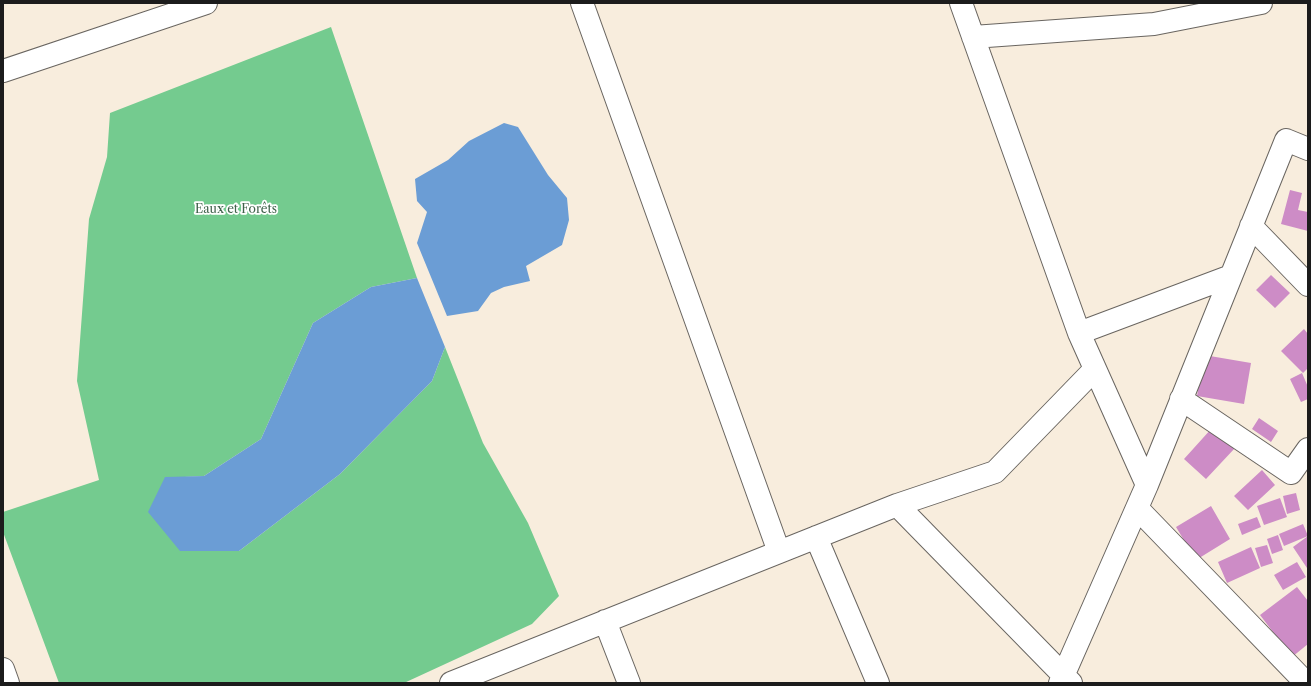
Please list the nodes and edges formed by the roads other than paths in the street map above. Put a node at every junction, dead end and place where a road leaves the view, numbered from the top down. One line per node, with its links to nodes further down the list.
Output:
1 (206, 3): 6 (street)
2 (582, 3): 19 (street)
3 (961, 3): 5 (street)
4 (1261, 3): 5 (street)
5 (973, 38): 11 (street)
6 (3, 71)
7 (1308, 149): 8 (street)
8 (1251, 226): 9 (street); 10 (street)
9 (1231, 276): 11 (street); 13 (street)
10 (1308, 285)
11 (1079, 333): 12 (street)
12 (1094, 370): 15 (street); 16 (street)
13 (1181, 399): 14 (street); 15 (street)
14 (1308, 449)
15 (1147, 486): 17 (street)
16 (897, 505): 18 (street); 23 (street)
17 (1137, 508): 22 (street); 23 (street)
18 (816, 537): 19 (street); 27 (street)
19 (779, 552): 20 (street)
20 (605, 622): 25 (street); 26 (street)
21 (3, 669): 24 (street)
22 (1302, 679)
23 (1065, 680)
24 (8, 683)
25 (451, 683)
26 (629, 683)
27 (878, 683)

